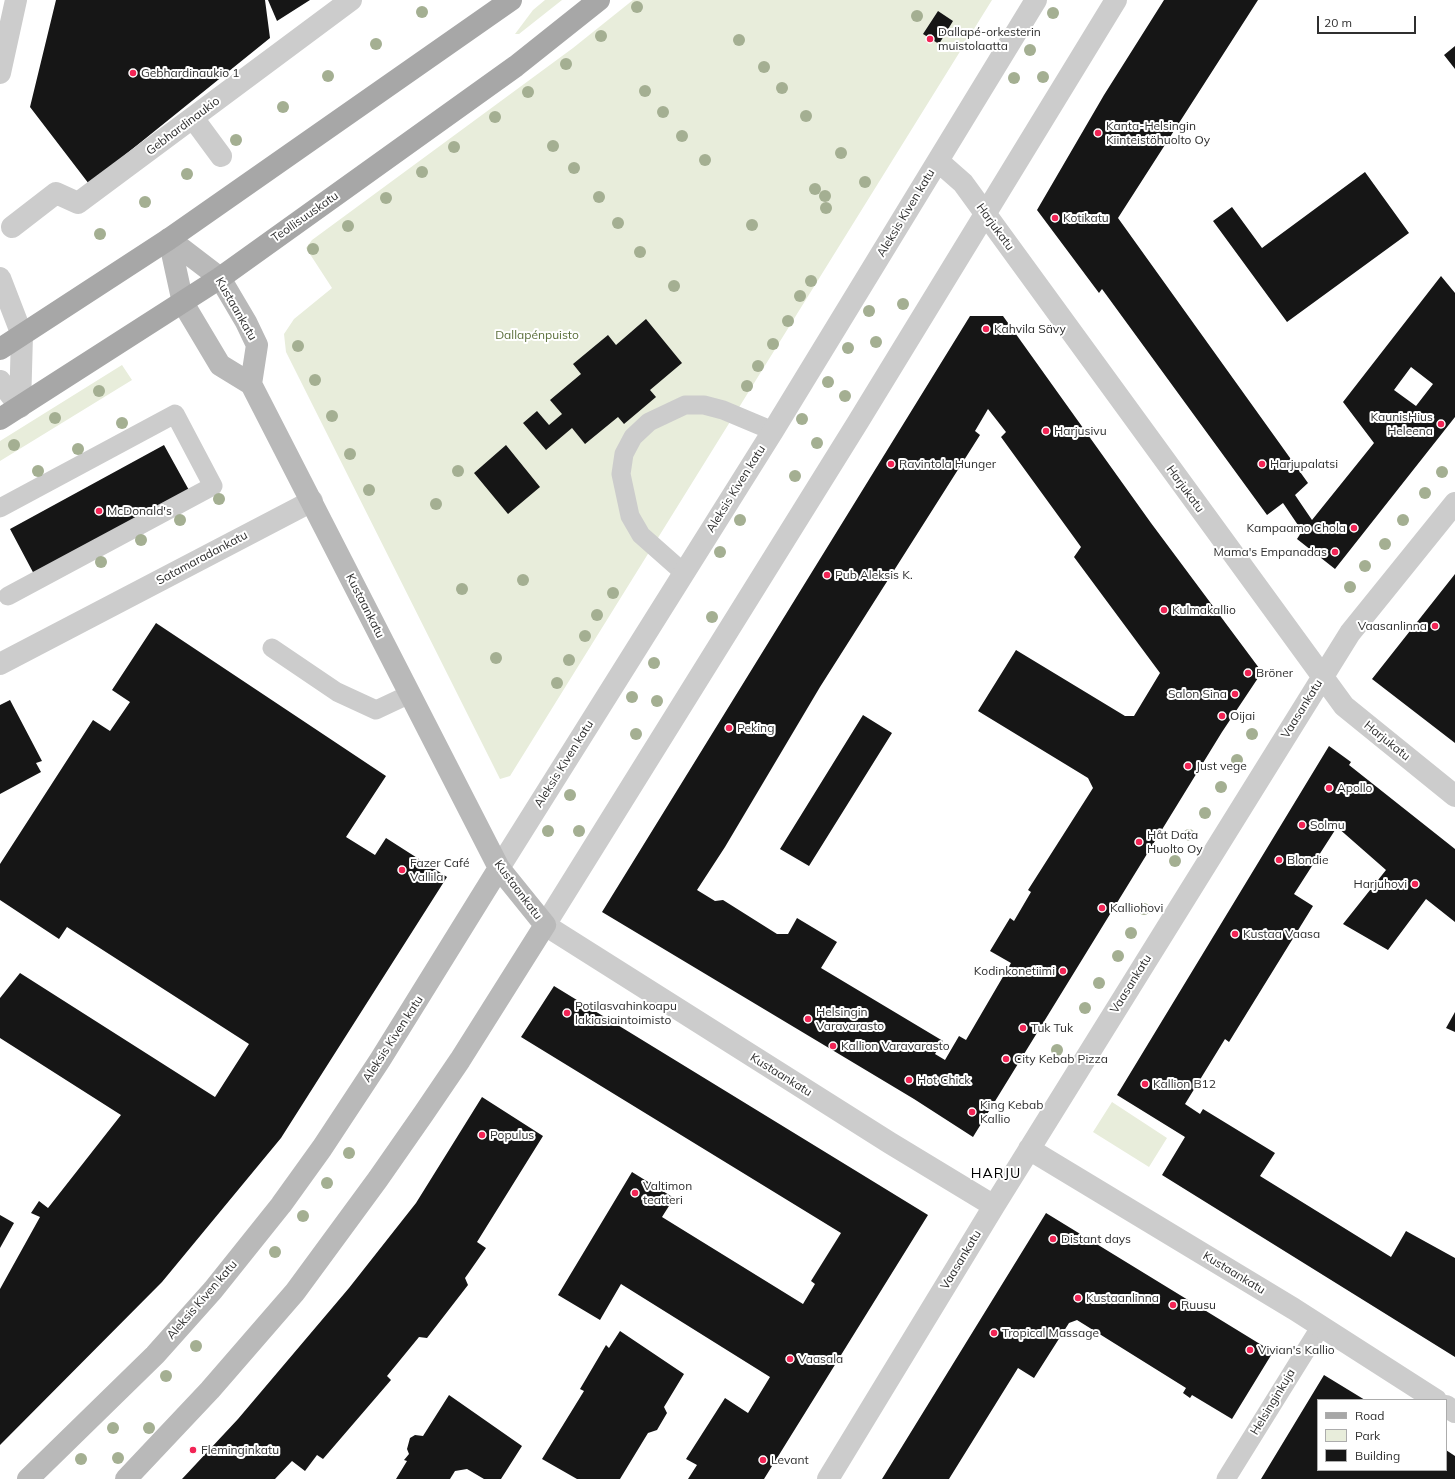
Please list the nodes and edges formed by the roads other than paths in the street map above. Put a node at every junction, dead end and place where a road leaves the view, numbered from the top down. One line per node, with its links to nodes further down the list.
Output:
1 (16, 0): 7 (street)
2 (351, 0): 8 (street, Gebhardinaukio)
3 (511, 0): 13 (main road)
4 (599, 0): 15 (main road, Teollisuuskatu)
5 (1036, 0): 10 (street, Aleksis Kiven katu)
6 (1116, 0): 11 (street)
7 (0, 73)
8 (193, 118): 9 (street); 12 (street, Gebhardinaukio)
9 (221, 156)
10 (938, 161): 11 (street, Harjukatu); 23 (street, Aleksis Kiven katu)
11 (985, 214): 31 (street, Harjukatu); 35 (street)
12 (12, 227)
13 (169, 240): 15 (main road, Kustaankatu); 16 (main road); 17 (main road)
14 (0, 278): 17 (street)
15 (220, 278): 16 (main road, Teollisuuskatu); 20 (main road, Kustaankatu)
16 (183, 303): 20 (main road); 21 (main road, Teollisuuskatu)
17 (22, 335): 18 (main road); 21 (street)
18 (0, 349)
19 (0, 381): 21 (street)
20 (251, 384): 24 (main road, Kustaankatu)
21 (20, 407): 22 (main road, Teollisuuskatu)
22 (0, 419)
23 (773, 431): 27 (street, Aleksis Kiven katu); 27 (lane)
24 (312, 501): 30 (street, Satamaradankatu); 32 (main road, Kustaankatu)
25 (1455, 503): 31 (street, Vaasankatu)
26 (0, 508): 28 (lane)
27 (684, 573): 34 (street, Aleksis Kiven katu)
28 (8, 596)
29 (272, 648): 32 (lane)
30 (0, 664)
31 (1323, 676): 33 (street, Harjukatu); 36 (street, Vaasankatu)
32 (410, 694): 34 (main road, Kustaankatu)
33 (1455, 796)
34 (499, 868): 35 (main road, Kustaankatu); 40 (main road, Aleksis Kiven katu)
35 (544, 925): 37 (street, Kustaankatu); 41 (main road)
36 (1029, 1149): 37 (street, Vaasankatu); 38 (street, Kustaankatu)
37 (994, 1206): 42 (street, Vaasankatu)
38 (1321, 1326): 39 (street, Kustaankatu); 43 (lane, Helsinginkuja)
39 (1434, 1399)
40 (28, 1479)
41 (126, 1479)
42 (828, 1479)
43 (1226, 1479)

